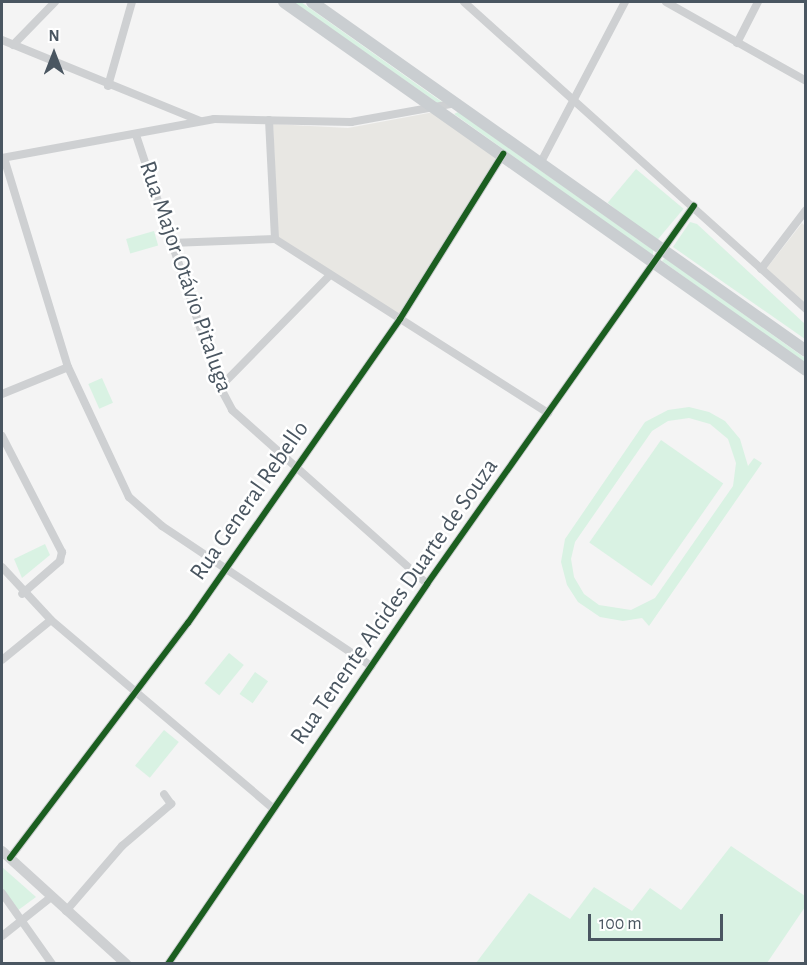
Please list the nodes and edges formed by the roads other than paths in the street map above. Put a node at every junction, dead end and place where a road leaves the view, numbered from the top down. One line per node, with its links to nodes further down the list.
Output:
1 (55, 2): 11 (street)
2 (132, 2): 13 (street)
3 (284, 2): 16 (main road)
4 (312, 2): 15 (main road)
5 (464, 2): 14 (street)
6 (625, 2): 14 (street)
7 (666, 2): 10 (street)
8 (758, 2): 10 (street)
9 (2, 40): 11 (street)
10 (736, 43): 12 (street)
11 (13, 45): 13 (street)
12 (806, 81)
13 (108, 86): 18 (street)
14 (575, 100): 22 (street); 23 (street)
15 (459, 102): 16 (street); 22 (main road)
16 (436, 108): 17 (street); 20 (main road)
17 (269, 120): 18 (street); 26 (street)
18 (201, 122): 19 (street)
19 (136, 135): 21 (street); 27 (street, Rua Major Otávio Pitaluga)
20 (503, 154): 29 (main road); 33 (street, Rua General Rebello)
21 (3, 158): 35 (street)
22 (541, 162): 28 (main road)
23 (694, 206): 28 (street, Rua Tenente Alcides Duarte de Souza); 30 (street)
24 (806, 210): 25 (street)
25 (803, 220): 30 (street)
26 (275, 239): 27 (street); 31 (street)
27 (171, 243): 37 (street, Rua Major Otávio Pitaluga)
28 (661, 249): 29 (street, Rua Tenente Alcides Duarte de Souza); 34 (main road)
29 (652, 261): 36 (main road); 39 (street, Rua Tenente Alcides Duarte de Souza)
30 (761, 269): 32 (street)
31 (330, 275): 33 (street); 37 (street)
32 (806, 309)
33 (400, 319): 39 (street); 41 (street, Rua General Rebello)
34 (806, 351)
35 (68, 368): 38 (street); 43 (street)
36 (806, 370)
37 (219, 387): 41 (street, Rua Major Otávio Pitaluga)
38 (2, 394)
39 (548, 413): 44 (street, Rua Tenente Alcides Duarte de Souza)
40 (2, 436): 45 (street)
41 (295, 466): 43 (street, Rua General Rebello); 44 (street, Rua Major Otávio Pitaluga)
42 (2, 567): 45 (street)
43 (225, 569): 48 (street); 49 (street, Rua General Rebello)
44 (427, 585): 48 (street, Rua Tenente Alcides Duarte de Souza)
45 (22, 594): 46 (street)
46 (51, 620): 47 (street); 49 (street)
47 (2, 660)
48 (371, 666): 51 (street, Rua Tenente Alcides Duarte de Souza)
49 (138, 691): 51 (street); 52 (street, Rua General Rebello)
50 (164, 794): 55 (street)
51 (274, 809): 60 (street, Rua Tenente Alcides Duarte de Souza)
52 (6, 854): 54 (street)
53 (2, 893): 56 (street)
54 (51, 897): 55 (street); 56 (street)
55 (66, 911): 59 (street)
56 (21, 921): 57 (street); 58 (street)
57 (2, 936)
58 (52, 963)
59 (126, 963)
60 (168, 963)

